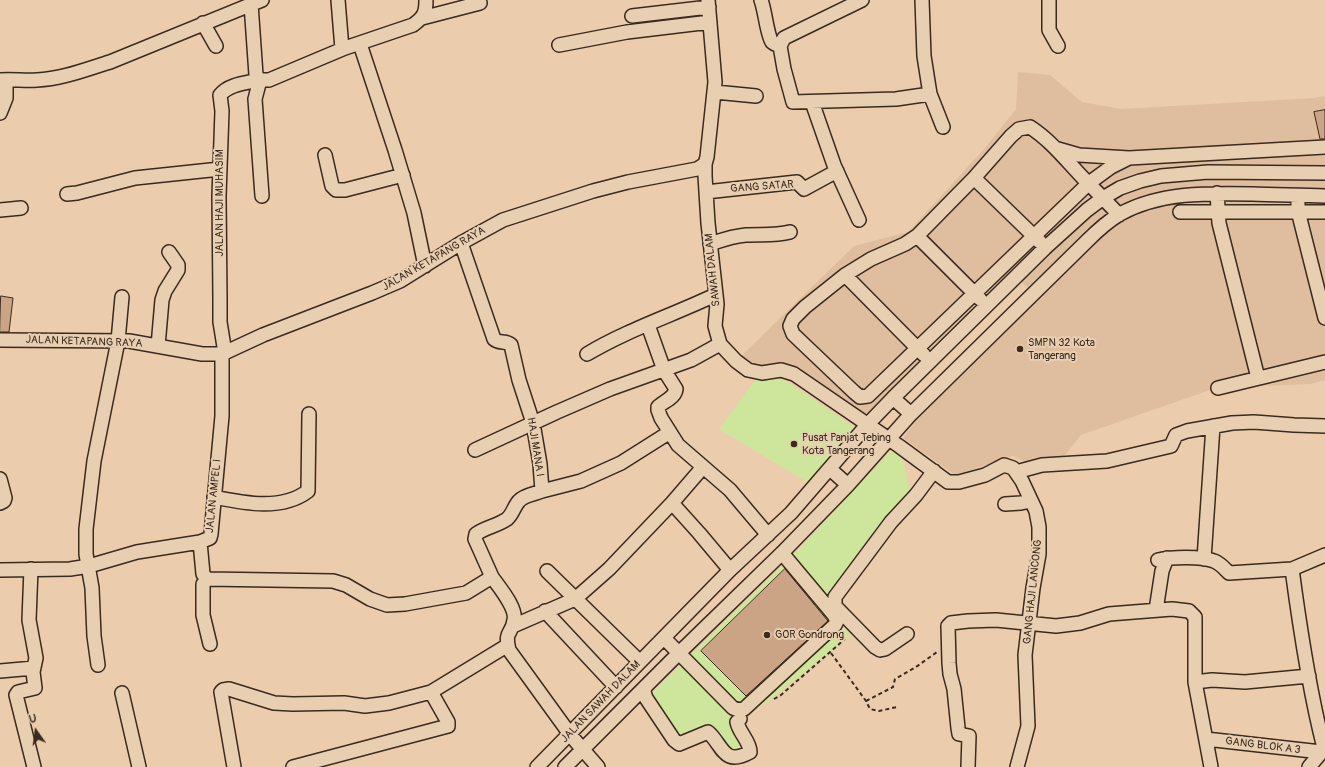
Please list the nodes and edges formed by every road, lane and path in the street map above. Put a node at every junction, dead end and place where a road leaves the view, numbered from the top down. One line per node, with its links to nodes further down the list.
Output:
1 (338, 0): 19 (street)
2 (426, 0): 11 (street)
3 (762, 0): 17 (street)
4 (862, 0): 17 (street)
5 (922, 0): 23 (street)
6 (1049, 0): 18 (street)
7 (256, 2): 13 (street); 21 (street)
8 (480, 3): 11 (street)
9 (708, 3): 10 (street); 12 (street)
10 (632, 16)
11 (422, 18): 14 (street)
12 (710, 22): 15 (street); 22 (street)
13 (203, 23): 16 (street); 20 (street)
14 (360, 44): 19 (street); 36 (street)
15 (559, 44)
16 (216, 46)
17 (780, 46): 25 (street)
18 (1058, 46)
19 (342, 49): 21 (street)
20 (3, 80): 26 (street)
21 (259, 80): 33 (street, JALAN HAJI MUHASIM); 43 (street)
22 (715, 92): 24 (street); 32 (street)
23 (930, 94): 25 (street); 27 (street)
24 (756, 96)
25 (812, 102): 34 (street)
26 (0, 113)
27 (943, 127)
28 (1325, 147): 31 (street)
29 (1058, 149): 31 (street); 37 (street); 38 (street)
30 (325, 155): 36 (street)
31 (1130, 158): 38 (street)
32 (705, 164): 39 (street, SAWAH DALAM); 56 (street, JALAN KETAPANG RAYA)
33 (220, 169): 41 (street); 73 (street, JALAN HAJI MUHASIM)
34 (836, 171): 39 (street, GANG SATAR); 52 (street)
35 (1325, 173): 45 (street)
36 (403, 175): 60 (street)
37 (974, 178): 54 (street); 55 (street)
38 (1088, 183): 45 (street); 55 (street)
39 (706, 192): 57 (street, SAWAH DALAM)
40 (1217, 193): 42 (street); 45 (street); 50 (street)
41 (67, 194)
42 (1298, 195): 44 (street); 48 (street)
43 (262, 196)
44 (1325, 196)
45 (1111, 206): 58 (street); 81 (street)
46 (21, 208): 47 (street)
47 (0, 210)
48 (1298, 211): 50 (street); 51 (street); 66 (street)
49 (1180, 212): 50 (street)
50 (1217, 212): 78 (street)
51 (1325, 212)
52 (859, 220)
53 (790, 232): 57 (street)
54 (917, 236): 61 (street); 62 (street)
55 (1034, 236): 58 (street); 62 (street)
56 (461, 243): 60 (street, JALAN KETAPANG RAYA); 83 (street, HAJI MANA I)
57 (710, 244): 63 (street, SAWAH DALAM)
58 (1045, 248): 65 (street)
59 (169, 252): 71 (street)
60 (424, 266): 73 (street, JALAN KETAPANG RAYA)
61 (845, 275): 72 (street); 72 (street)
62 (975, 293): 65 (street); 72 (street)
63 (715, 295): 67 (street); 70 (street, SAWAH DALAM)
64 (122, 298): 69 (street)
65 (987, 306): 75 (street)
66 (1325, 318)
67 (648, 325): 74 (street); 77 (street)
68 (0, 340): 69 (street, JALAN KETAPANG RAYA)
69 (118, 341): 71 (street, JALAN KETAPANG RAYA); 107 (street)
70 (720, 344): 77 (street); 84 (street, SAWAH DALAM)
71 (158, 346): 73 (street, JALAN KETAPANG RAYA)
72 (918, 349): 75 (street)
73 (224, 354): 97 (street, JALAN AMPEL I)
74 (587, 354)
75 (930, 361): 80 (street)
76 (1325, 362): 78 (street)
77 (664, 370): 83 (street); 87 (street)
78 (1258, 378): 79 (street)
79 (1218, 388)
80 (894, 400): 81 (street); 84 (street)
81 (910, 413): 88 (street)
82 (309, 414): 97 (street)
83 (533, 423): 89 (street); 96 (street, HAJI MANA I)
84 (870, 426): 88 (street, SAWAH DALAM); 91 (street)
85 (1213, 426): 86 (street); 93 (street); 106 (street)
86 (1325, 426)
87 (670, 432): 90 (street); 96 (street)
88 (886, 437): 92 (street); 95 (street)
89 (475, 450)
90 (704, 467): 100 (street); 102 (street)
91 (830, 469): 95 (street); 102 (street)
92 (934, 471): 93 (street); 120 (street)
93 (1016, 472): 98 (street, GANG HAJI LANCONG)
94 (0, 479): 99 (street)
95 (848, 485): 104 (street)
96 (542, 491): 113 (street, HAJI MANA I)
97 (214, 497): 103 (street, JALAN AMPEL I)
98 (1031, 501): 101 (street); 118 (street, GANG HAJI LANCONG)
99 (0, 503)
100 (672, 503): 111 (street); 115 (street)
101 (1005, 504)
102 (768, 535): 111 (street)
103 (200, 542): 107 (street, JALAN AMPEL I); 114 (street)
104 (782, 553): 125 (street); 125 (street)
105 (1325, 555): 109 (street)
106 (1204, 559): 109 (street); 116 (street)
107 (89, 566): 108 (street, JALAN AMPEL I); 128 (street)
108 (31, 569): 110 (street, JALAN AMPEL I); 129 (street)
109 (1292, 569): 131 (street)
110 (0, 570)
111 (730, 570): 125 (street)
112 (547, 571): 115 (street)
113 (492, 577): 114 (street); 119 (street)
114 (207, 580): 122 (street)
115 (575, 599): 117 (street); 127 (street)
116 (1156, 610): 118 (street); 132 (street)
117 (545, 611): 119 (street); 133 (street)
118 (1030, 624): 124 (street); 152 (street, GANG HAJI LANCONG)
119 (513, 626): 123 (street)
120 (908, 634)
121 (845, 639): 126 (path)
122 (210, 644)
123 (508, 645): 135 (street); 142 (street)
124 (949, 645): 138 (path); 151 (street)
125 (674, 648): 127 (street, JALAN SAWAH DALAM); 134 (street)
126 (831, 653): 137 (path); 138 (path)
127 (640, 662): 133 (street, JALAN SAWAH DALAM)
128 (98, 665)
129 (34, 668): 130 (street); 144 (street)
130 (0, 671)
131 (1309, 676): 132 (street); 143 (street)
132 (1195, 682): 141 (street)
133 (616, 687): 142 (street, JALAN SAWAH DALAM)
134 (645, 687): 140 (street); 142 (street)
135 (431, 692): 146 (street); 147 (street)
136 (122, 693): 145 (street)
137 (774, 699)
138 (866, 701): 139 (path)
139 (898, 707)
140 (740, 719)
141 (1206, 739): 143 (street, GANG BLOK A 3); 153 (street)
142 (576, 741): 148 (street, JALAN SAWAH DALAM); 149 (street); 150 (street)
143 (1323, 750): 154 (street)
144 (34, 767)
145 (139, 767)
146 (234, 767)
147 (293, 767)
148 (538, 767)
149 (566, 767)
150 (598, 767)
151 (968, 767)
152 (1017, 767)
153 (1211, 767)
154 (1309, 767)

